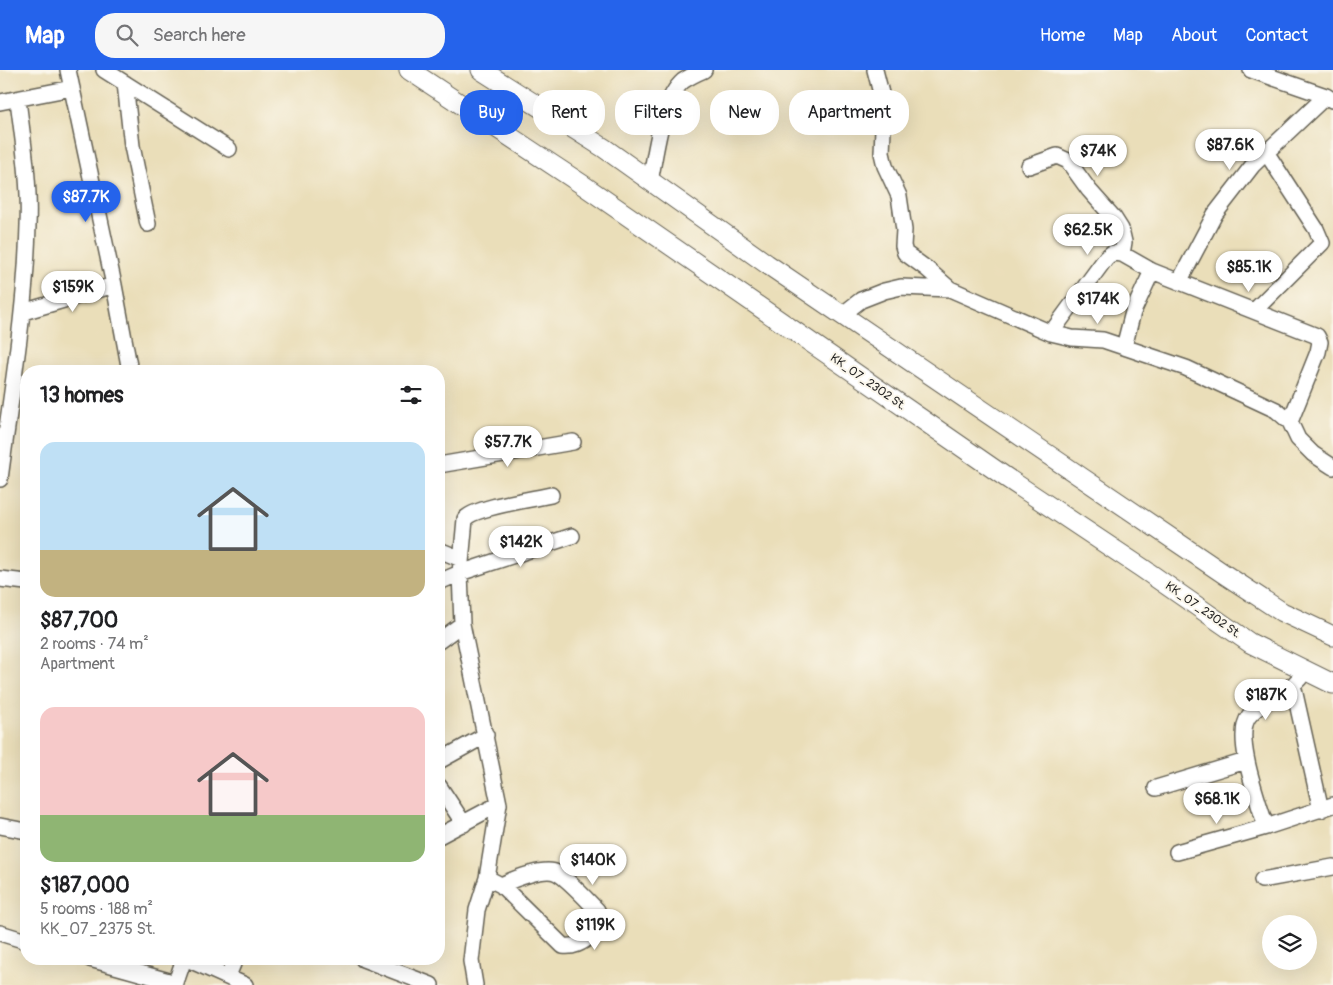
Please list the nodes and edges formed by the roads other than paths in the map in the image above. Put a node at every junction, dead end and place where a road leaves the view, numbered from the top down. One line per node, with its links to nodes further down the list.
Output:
1 (68, 70): 9 (street)
2 (104, 70): 8 (street)
3 (409, 70): 45 (main road, KK_07_2302 St.)
4 (481, 70): 16 (main road)
5 (704, 70): 16 (street)
6 (875, 70): 22 (street)
7 (1251, 70): 10 (street)
8 (125, 83): 13 (street); 17 (street)
9 (72, 88): 11 (street); 21 (street)
10 (1330, 98): 14 (street)
11 (18, 100): 12 (street); 24 (street)
12 (0, 102)
13 (229, 149)
14 (1266, 152): 20 (street); 23 (street)
15 (1029, 166): 18 (street)
16 (650, 181): 25 (main road)
17 (148, 224)
18 (1122, 254): 19 (street); 26 (street)
19 (1152, 271): 20 (street); 27 (street)
20 (1179, 282): 23 (street)
21 (114, 285): 24 (street); 28 (street)
22 (950, 290): 25 (street); 26 (street)
23 (1254, 311): 29 (street)
24 (23, 312): 31 (street)
25 (842, 314): 44 (main road)
26 (1051, 333): 27 (street)
27 (1124, 347): 29 (street)
28 (129, 365)
29 (1290, 422): 33 (street)
30 (573, 442): 32 (street)
31 (1, 458): 34 (street)
32 (445, 464)
33 (1333, 467)
34 (0, 479)
35 (551, 496): 38 (street)
36 (572, 536): 38 (street)
37 (445, 555): 38 (street)
38 (460, 566): 39 (street); 42 (street)
39 (445, 577)
40 (0, 579): 41 (street)
41 (20, 581)
42 (462, 624): 43 (street); 47 (street)
43 (445, 636)
44 (1333, 636)
45 (1300, 678): 46 (main road, KK_07_2302 St.); 49 (street); 53 (street)
46 (1333, 684)
47 (486, 736): 48 (street); 52 (street)
48 (445, 758)
49 (1246, 761): 50 (street); 56 (street)
50 (1156, 788)
51 (445, 795): 54 (street)
52 (498, 804): 54 (street); 62 (street)
53 (1327, 808): 56 (street)
54 (464, 824): 58 (street)
55 (0, 826): 57 (street)
56 (1266, 827): 59 (street)
57 (20, 830)
58 (445, 833)
59 (1177, 852)
60 (1333, 867): 61 (street)
61 (1262, 880)
62 (494, 882): 62 (street); 74 (street)
63 (0, 933): 64 (street)
64 (20, 939)
65 (110, 965): 71 (street)
66 (183, 965): 71 (street)
67 (200, 965): 70 (street)
68 (233, 965): 70 (street)
69 (379, 965): 73 (street)
70 (228, 976): 72 (street)
71 (175, 984)
72 (245, 985)
73 (431, 985)
74 (475, 985)

